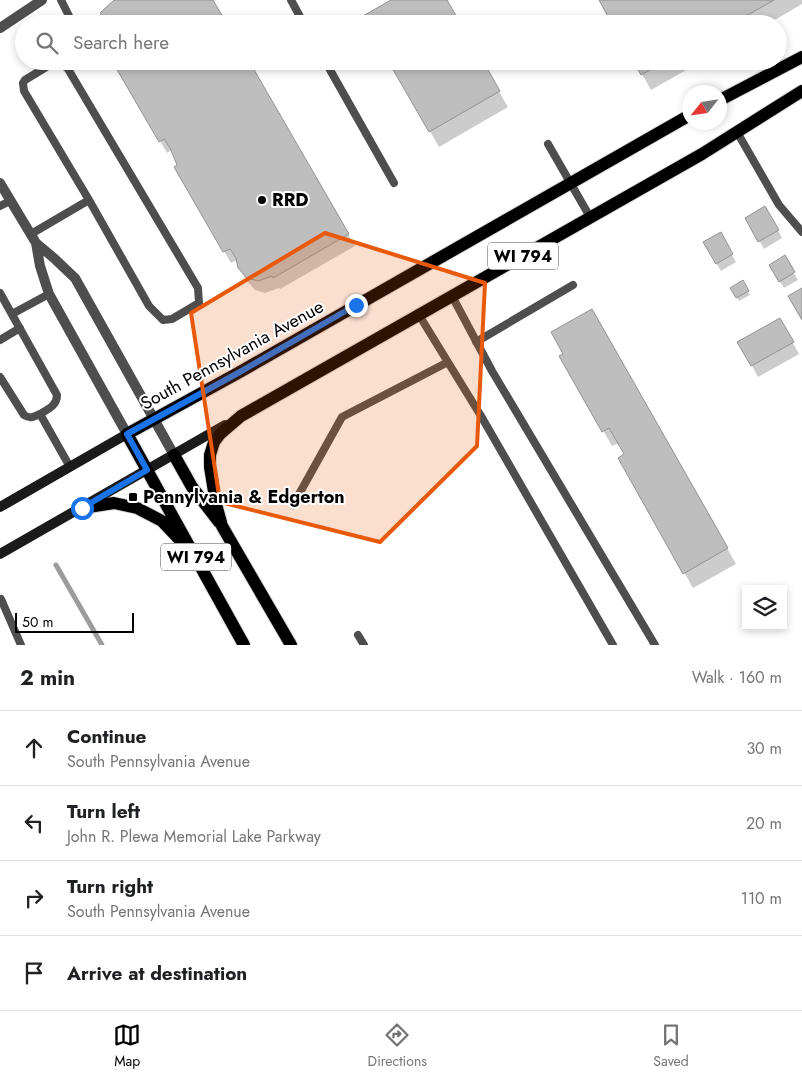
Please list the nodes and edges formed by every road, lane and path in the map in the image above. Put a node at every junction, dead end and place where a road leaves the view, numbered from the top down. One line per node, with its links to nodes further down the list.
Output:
1 (42, 0): 4 (street)
2 (61, 0): 5 (lane)
3 (290, 0): 6 (lane)
4 (20, 15)
5 (68, 15)
6 (299, 15)
7 (15, 18): 8 (street)
8 (0, 28)
9 (802, 57): 10 (main road)
10 (787, 65)
11 (44, 70): 24 (lane)
12 (69, 70): 24 (lane)
13 (330, 70): 21 (lane)
14 (777, 70): 16 (main road)
15 (802, 91): 18 (main road, WI 794)
16 (727, 96)
17 (682, 120): 22 (main road, South Pennsylvania Avenue / WI 794)
18 (737, 132): 26 (main road, WI 794); 27 (lane)
19 (548, 144): 22 (lane)
20 (0, 183): 23 (street)
21 (394, 183)
22 (570, 184): 26 (lane); 42 (main road, South Pennsylvania Avenue / WI 794)
23 (10, 200): 25 (lane); 28 (street)
24 (89, 200): 28 (lane)
25 (0, 206)
26 (590, 218): 32 (main road, WI 794)
27 (802, 232)
28 (33, 239): 31 (street); 42 (street)
29 (573, 285): 37 (lane)
30 (0, 293): 33 (lane)
31 (49, 294): 33 (lane); 43 (street)
32 (452, 296): 34 (main road, WI 794); 37 (lane)
33 (12, 314): 35 (lane)
34 (419, 315): 38 (lane); 41 (main road, WI 794)
35 (20, 328): 36 (lane); 40 (lane)
36 (0, 340)
37 (476, 342): 60 (lane)
38 (448, 362): 47 (lane); 59 (lane)
39 (0, 377): 40 (lane)
40 (40, 414): 45 (lane)
41 (241, 416): 44 (main road); 50 (main road, WI 794)
42 (154, 419): 43 (main road, South Pennsylvania Avenue / WI 794); 44 (street)
43 (127, 434): 45 (main road, South Pennsylvania Avenue); 46 (main road, WI 794)
44 (174, 455): 46 (main road); 50 (main road)
45 (70, 466): 48 (main road, South Pennsylvania Avenue)
46 (147, 470): 49 (main road); 52 (main road, WI 794)
47 (293, 505)
48 (0, 507)
49 (82, 508): 51 (main road); 52 (main road)
50 (222, 526): 57 (main road, WI 794)
51 (0, 554)
52 (195, 556): 56 (main road, WI 794)
53 (0, 599): 55 (lane)
54 (358, 635): 58 (lane)
55 (21, 645)
56 (244, 645)
57 (291, 645)
58 (364, 645)
59 (613, 645)
60 (655, 645)

